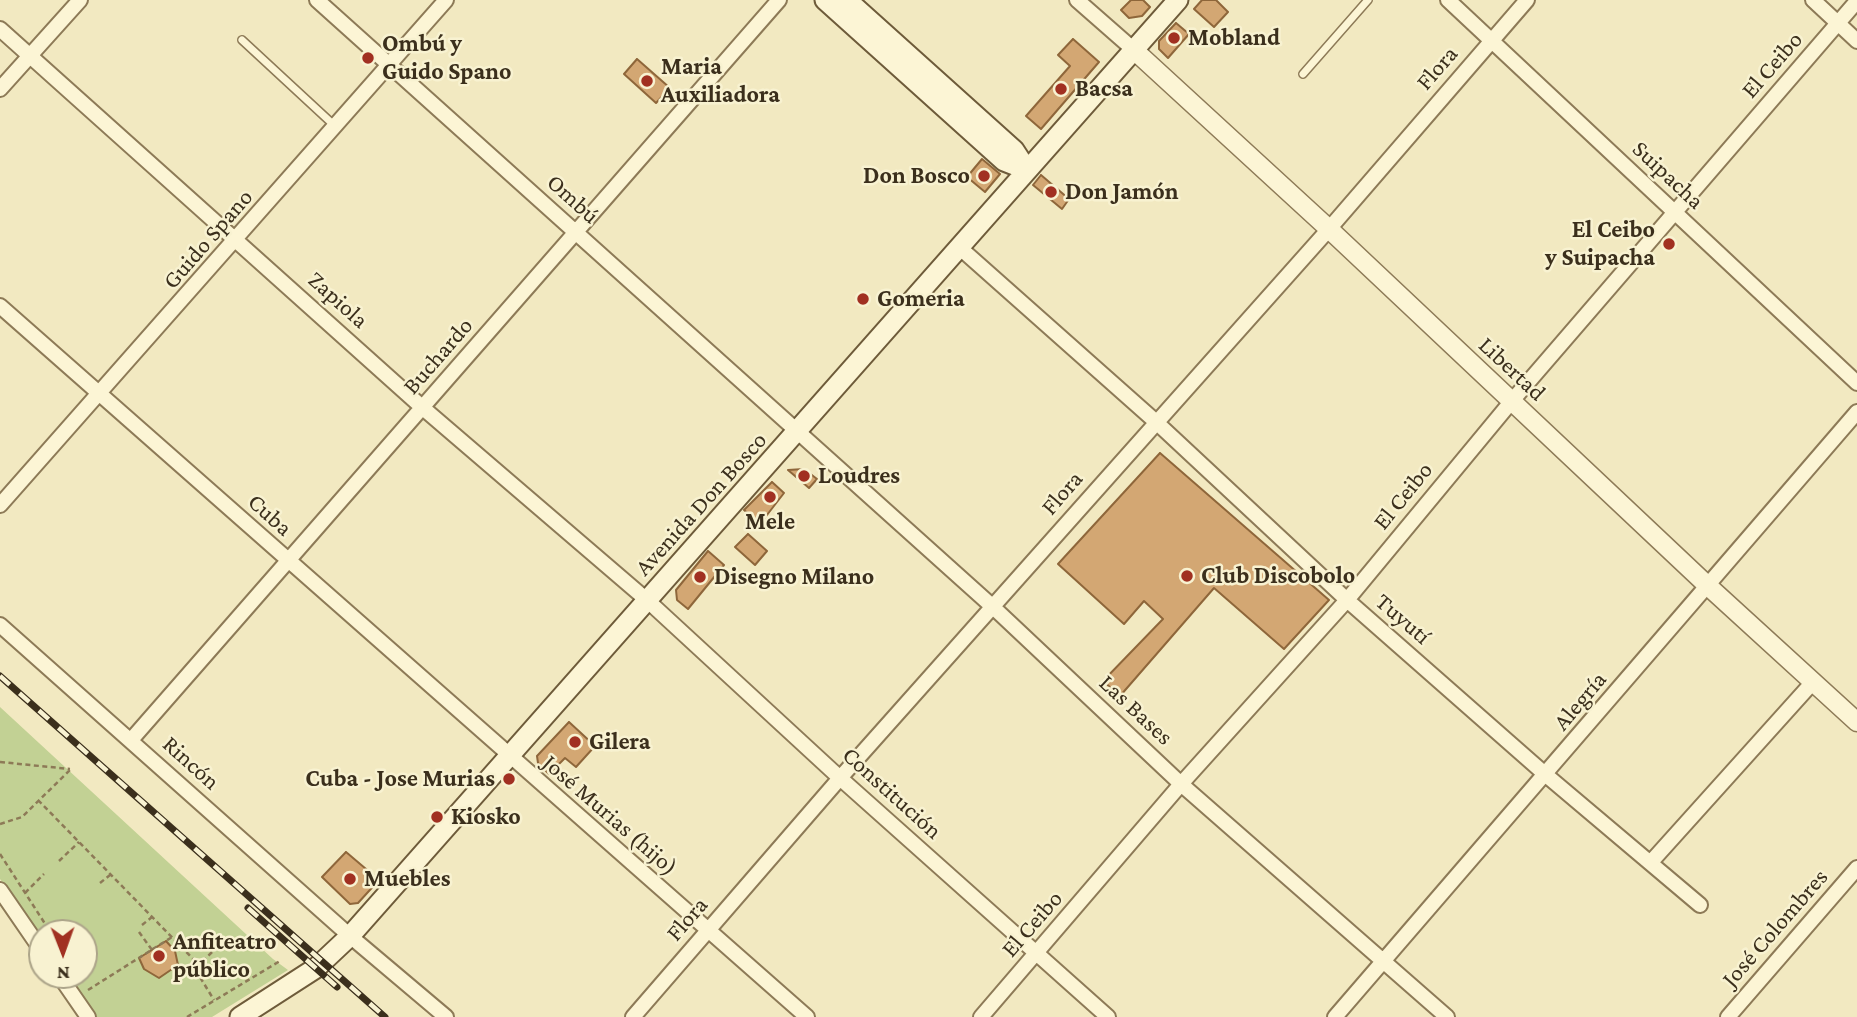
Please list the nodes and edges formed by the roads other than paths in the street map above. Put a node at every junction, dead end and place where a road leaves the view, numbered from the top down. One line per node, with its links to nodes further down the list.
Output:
1 (80, 0): 20 (street)
2 (317, 0): 21 (street, Ombú)
3 (446, 0): 21 (street, Guido Spano)
4 (779, 0): 28 (street, Buchardo)
5 (825, 0): 25 (main road)
6 (847, 0): 25 (main road)
7 (1077, 0): 19 (street)
8 (1178, 0): 19 (main road, Avenida Don Bosco)
9 (1367, 0): 22 (lane)
10 (1448, 0): 17 (street, Suipacha)
11 (1527, 0): 17 (street, Flora)
12 (1813, 0): 14 (street)
13 (1857, 1): 14 (street, El Ceibo)
14 (1837, 23): 18 (street); 26 (street, El Ceibo)
15 (0, 29): 20 (street, Zapiola)
16 (242, 40): 24 (lane)
17 (1491, 40): 26 (street, Suipacha); 27 (street, Flora)
18 (1857, 41)
19 (1134, 50): 25 (main road, Avenida Don Bosco); 27 (street, Libertad)
20 (30, 56): 23 (street); 29 (street, Zapiola)
21 (390, 64): 24 (street, Guido Spano); 28 (street, Ombú)
22 (1303, 74)
23 (0, 89)
24 (336, 127): 29 (street, Guido Spano)
25 (1027, 170): 30 (main road, Avenida Don Bosco)
26 (1675, 213): 32 (street, Suipacha); 34 (street, El Ceibo)
27 (1329, 229): 34 (street, Libertad); 37 (street, Flora)
28 (575, 232): 35 (street, Buchardo); 38 (street, Ombú)
29 (237, 240): 33 (street, Guido Spano); 35 (street, Zapiola)
30 (959, 247): 37 (street, Tuyutí); 38 (main road, Avenida Don Bosco)
31 (0, 306): 33 (street, Cuba)
32 (1857, 383)
33 (100, 395): 39 (street, Guido Spano); 40 (street, Cuba)
34 (1511, 401): 41 (street, Libertad); 42 (street, El Ceibo)
35 (424, 408): 40 (street, Buchardo); 43 (street, Zapiola)
36 (1857, 412): 41 (street, Alegría)
37 (1155, 421): 42 (street, Tuyutí); 44 (street, Flora)
38 (798, 433): 43 (main road, Avenida Don Bosco); 44 (street, Las Bases)
39 (0, 505)
40 (289, 562): 48 (street, Buchardo); 49 (street, Cuba)
41 (1707, 586): 46 (street, Libertad); 50 (street, Alegría)
42 (1347, 600): 50 (street, Tuyutí); 52 (street, El Ceibo)
43 (648, 601): 49 (main road, Avenida Don Bosco); 51 (street, Constitución)
44 (993, 607): 51 (street, Flora); 52 (street, Las Bases)
45 (0, 625): 48 (street, Rincón)
46 (1813, 682): 47 (street, Libertad); 53 (street)
47 (1857, 722)
48 (131, 740): 59 (street, Rincón)
49 (509, 757): 57 (street, José Murias (hijo)); 59 (main road, Avenida Don Bosco)
50 (1546, 775): 53 (street, Tuyutí); 61 (street, Alegría)
51 (840, 778): 57 (street, Flora); 60 (street, Constitución)
52 (1181, 784): 60 (street, El Ceibo); 61 (street, Las Bases)
53 (1651, 862): 56 (street, Tuyutí)
54 (1857, 868): 73 (street, José Colombres)
55 (0, 890): 58 (street)
56 (1700, 905)
57 (708, 930): 67 (street, Flora); 68 (street, José Murias (hijo))
58 (28, 931)
59 (350, 936): 63 (main road, Avenida Don Bosco); 66 (street, Rincón)
60 (1038, 952): 69 (street, El Ceibo); 70 (street, Constitución)
61 (1385, 960): 71 (street, Alegría); 72 (street, Las Bases)
62 (69, 989): 64 (street)
63 (265, 1010): 65 (main road, Avenida Don Bosco)
64 (88, 1017)
65 (240, 1017)
66 (446, 1017)
67 (633, 1017)
68 (807, 1017)
69 (981, 1017)
70 (1108, 1017)
71 (1335, 1017)
72 (1447, 1017)
73 (1728, 1017)

